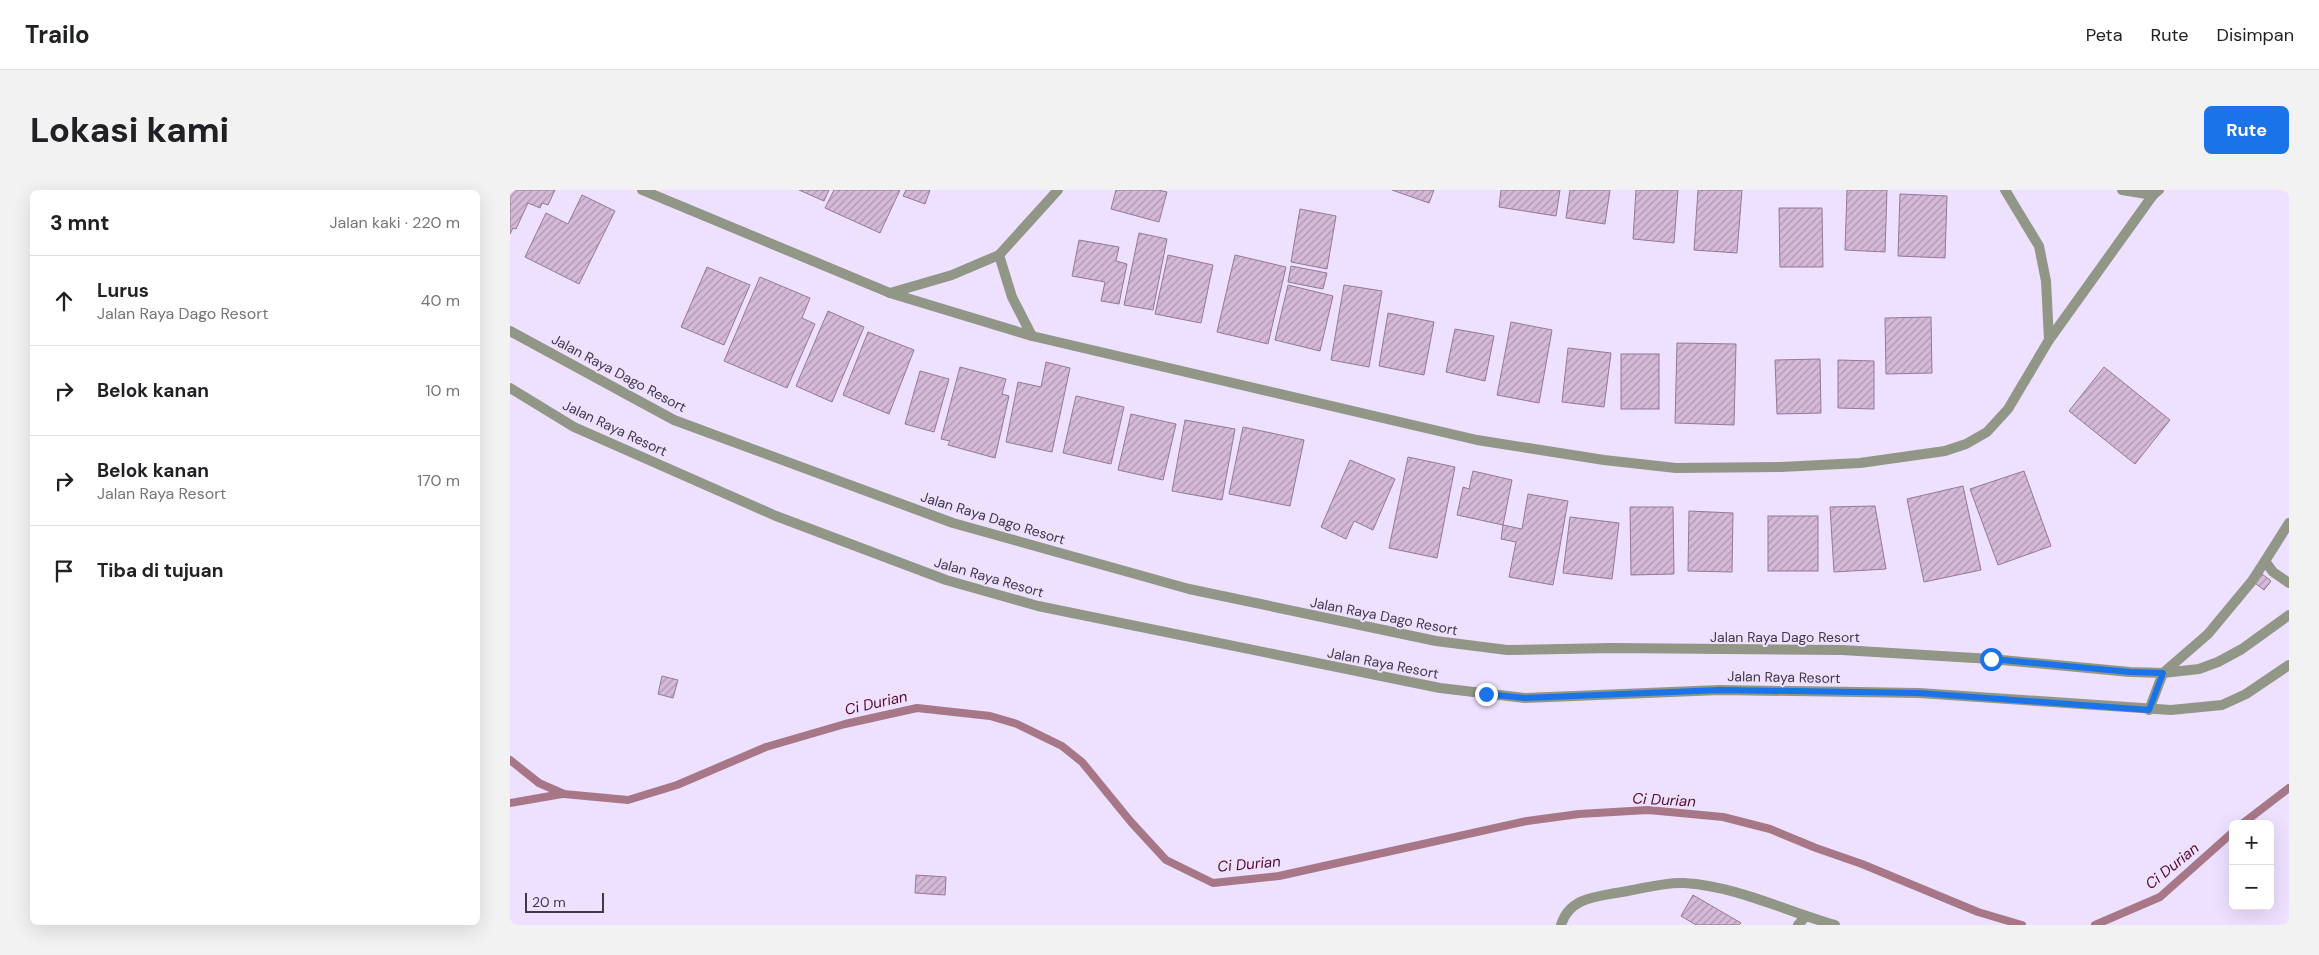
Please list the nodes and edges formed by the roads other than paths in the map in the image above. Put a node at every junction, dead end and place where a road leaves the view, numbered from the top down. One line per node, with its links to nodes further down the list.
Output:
1 (642, 190): 7 (street)
2 (1058, 190): 6 (street)
3 (2005, 190): 10 (street)
4 (2122, 190): 5 (street)
5 (2156, 192): 10 (street)
6 (999, 255): 7 (street); 9 (street)
7 (890, 292): 9 (street)
8 (510, 331): 17 (street, Jalan Raya Dago Resort)
9 (1032, 336): 10 (street)
10 (2049, 340)
11 (510, 388): 18 (street, Jalan Raya Resort)
12 (2289, 523): 13 (street)
13 (2265, 561): 14 (street); 17 (street)
14 (2289, 583)
15 (2289, 615): 17 (street, Jalan Raya Dago Resort)
16 (2289, 665): 18 (street, Jalan Raya Resort)
17 (2163, 673): 18 (street)
18 (2149, 710)
19 (1802, 921): 20 (street); 21 (street)
20 (1561, 925)
21 (1835, 925)

